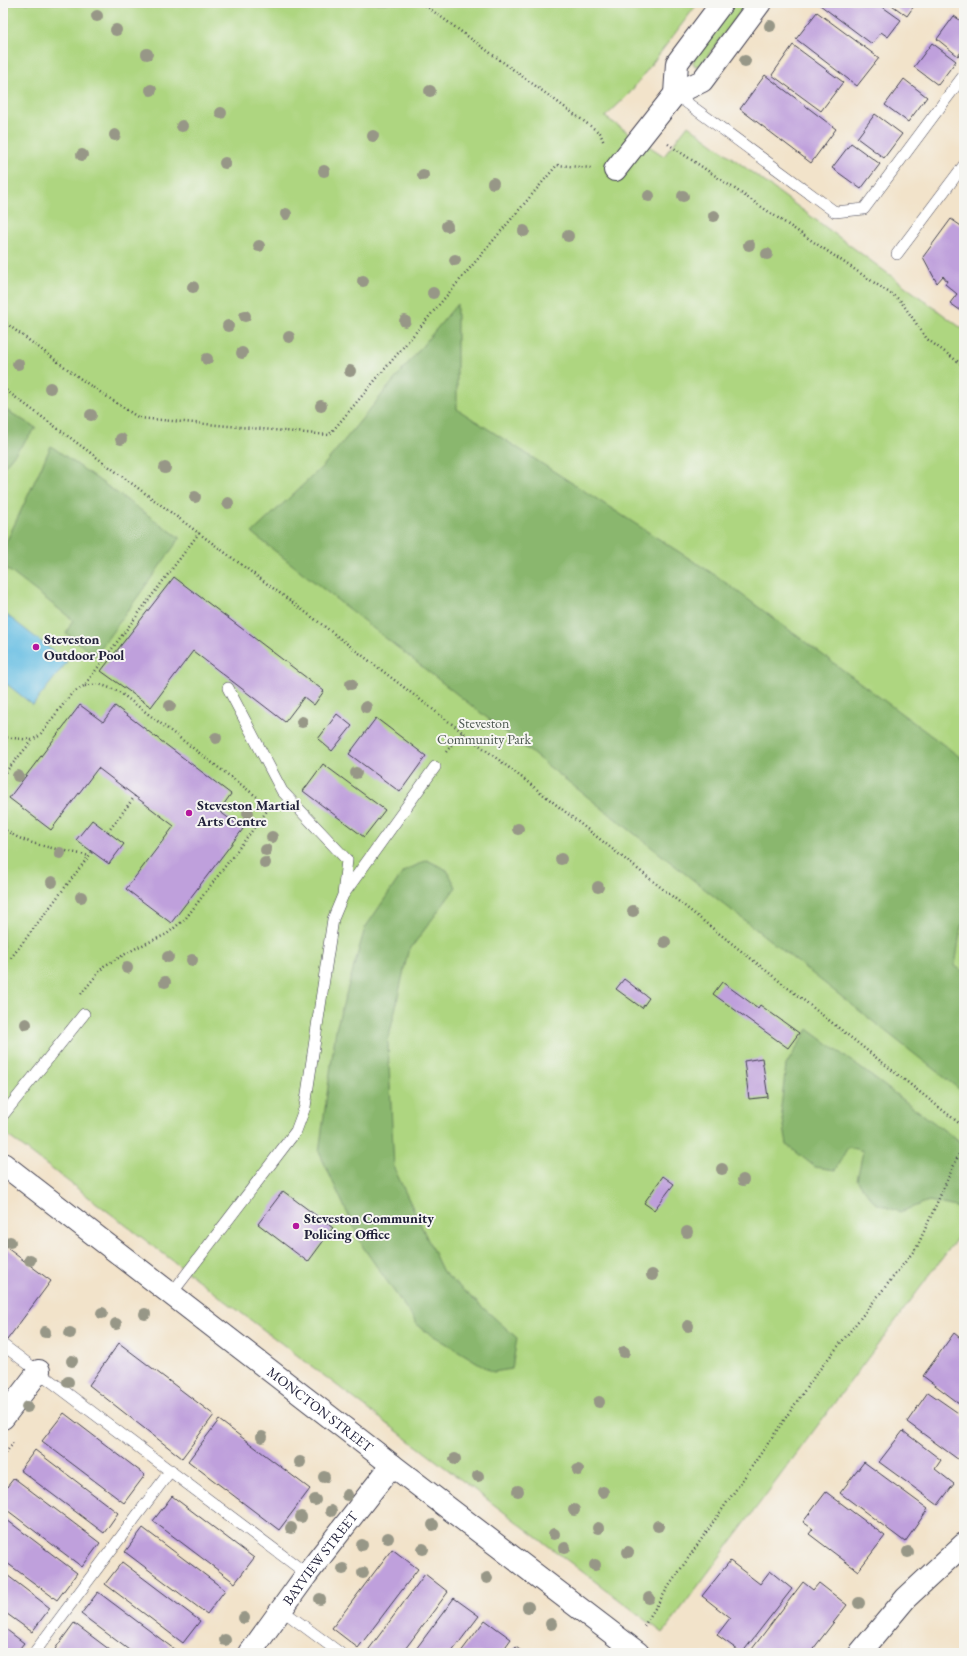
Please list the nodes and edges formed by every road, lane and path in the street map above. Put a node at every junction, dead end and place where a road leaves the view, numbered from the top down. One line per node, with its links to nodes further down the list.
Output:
1 (422, 3): 8 (path)
2 (722, 3): 5 (street)
3 (760, 3): 5 (street)
4 (964, 75): 5 (lane)
5 (675, 94): 6 (street)
6 (646, 129): 8 (street); 11 (path)
7 (964, 165): 9 (lane)
8 (615, 170): 10 (path)
9 (897, 254)
10 (3, 321)
11 (964, 366)
12 (3, 388): 13 (path)
13 (199, 533): 14 (path); 16 (path)
14 (84, 686): 18 (path); 23 (path)
15 (228, 688): 21 (lane)
16 (462, 732): 19 (path); 33 (path)
17 (3, 737): 18 (path)
18 (32, 740): 20 (path)
19 (435, 767): 28 (lane)
20 (3, 775)
21 (282, 792): 23 (path); 28 (lane)
22 (135, 796): 25 (path)
23 (270, 807): 30 (path)
24 (3, 828): 27 (path)
25 (108, 832)
26 (92, 852): 27 (path)
27 (89, 856): 29 (path)
28 (343, 895): 36 (lane)
29 (11, 958)
30 (77, 999)
31 (84, 1014): 32 (lane)
32 (3, 1115)
33 (964, 1127)
34 (964, 1143): 45 (path)
35 (3, 1164): 36 (street, MONCTON STREET)
36 (172, 1293): 40 (street, MONCTON STREET)
37 (3, 1345): 38 (lane)
38 (39, 1371): 39 (street); 41 (lane)
39 (3, 1418)
40 (392, 1465): 43 (street, BAYVIEW STREET); 49 (street, MONCTON STREET)
41 (171, 1470): 43 (lane); 46 (lane)
42 (964, 1544): 50 (street)
43 (307, 1574): 44 (street, BAYVIEW STREET)
44 (282, 1610): 47 (street, BAYVIEW STREET); 48 (lane)
45 (640, 1631)
46 (34, 1653)
47 (250, 1653)
48 (340, 1653)
49 (638, 1653)
50 (860, 1653)

